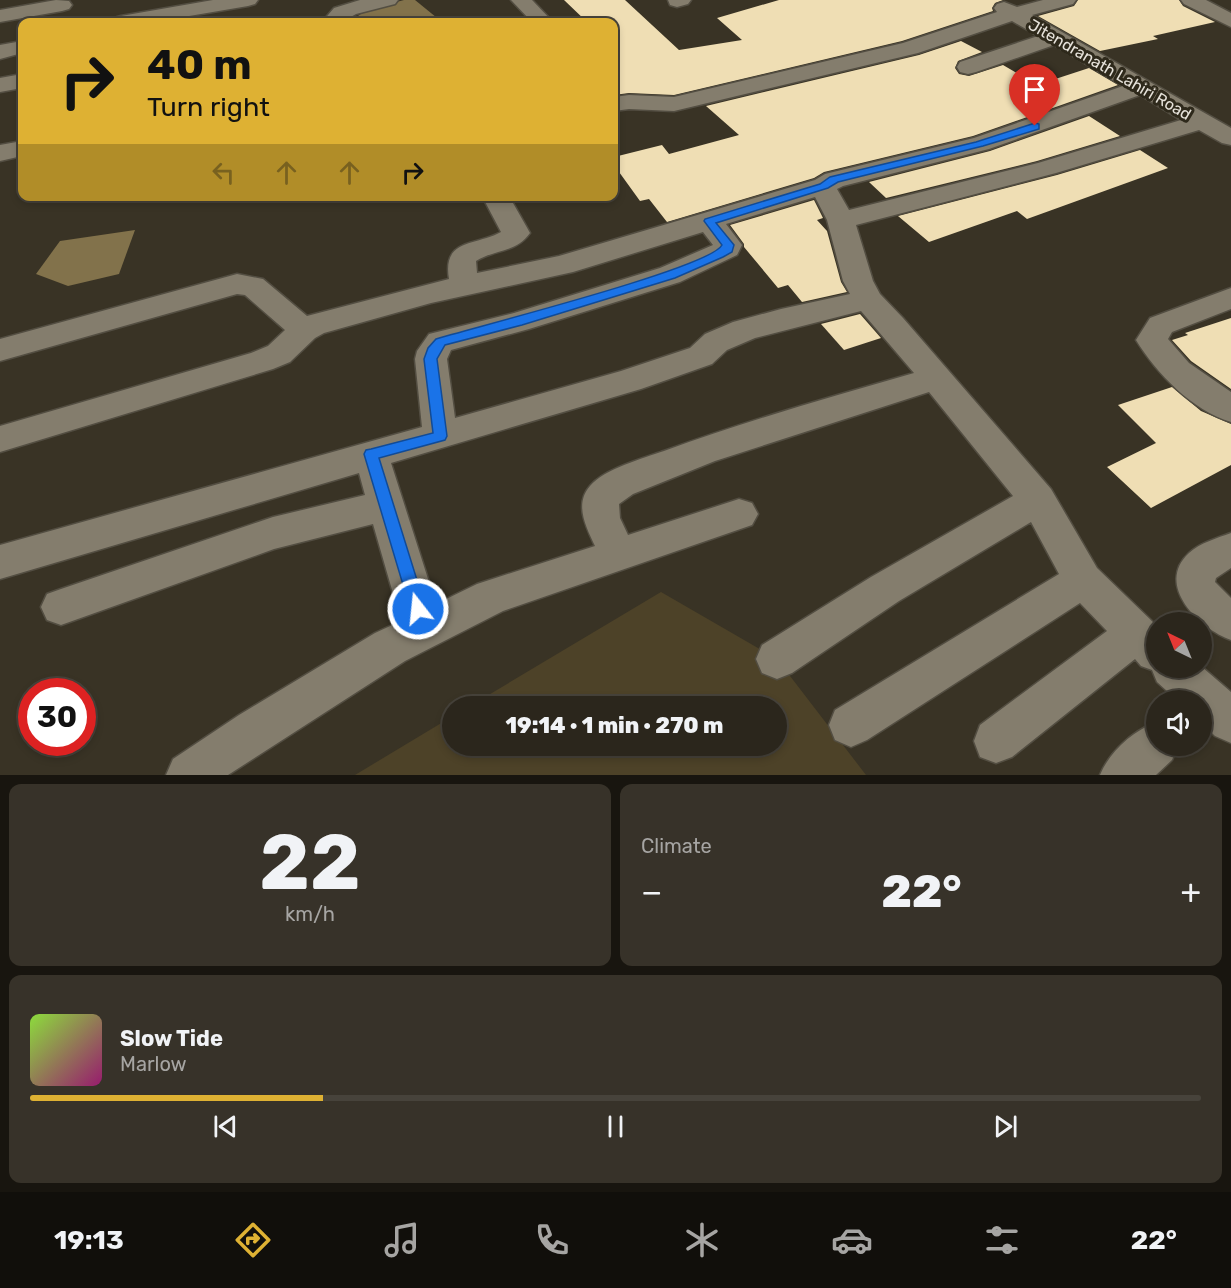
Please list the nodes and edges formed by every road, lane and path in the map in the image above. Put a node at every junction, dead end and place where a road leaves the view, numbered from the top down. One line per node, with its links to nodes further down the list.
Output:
1 (248, 0): 10 (street); 11 (street)
2 (388, 0): 12 (street)
3 (521, 0): 13 (street)
4 (989, 0): 8 (street, Jitendranath Lahiri Road)
5 (1066, 0): 8 (street)
6 (1191, 0): 14 (street)
7 (62, 9): 9 (street)
8 (1013, 14): 15 (street, Jitendranath Lahiri Road); 22 (street)
9 (0, 16)
10 (144, 18)
11 (252, 18)
12 (336, 18)
13 (539, 18)
14 (1231, 21)
15 (1055, 38): 18 (street); 21 (street, Jitendranath Lahiri Road)
16 (18, 48): 17 (street)
17 (0, 52)
18 (968, 67)
19 (18, 82): 20 (street)
20 (0, 85)
21 (1142, 87): 23 (street, Jitendranath Lahiri Road); 27 (street)
22 (618, 102)
23 (1202, 122): 24 (street, Jitendranath Lahiri Road); 29 (street)
24 (1231, 138)
25 (18, 150): 26 (street)
26 (0, 153)
27 (824, 186): 29 (street); 30 (street)
28 (498, 201): 31 (street)
29 (841, 220): 33 (street)
30 (709, 221): 31 (street); 38 (street)
31 (465, 285): 34 (street)
32 (1231, 298): 37 (street)
33 (868, 300): 36 (street); 38 (street)
34 (304, 330): 35 (street); 39 (street)
35 (0, 350)
36 (936, 378): 41 (street); 45 (street)
37 (1231, 409)
38 (440, 436): 40 (street)
39 (0, 439)
40 (371, 454): 42 (street); 46 (street)
41 (1038, 500): 47 (street); 53 (street)
42 (387, 505): 48 (street); 50 (street)
43 (739, 514): 45 (street)
44 (1231, 549): 49 (street)
45 (619, 555): 50 (street)
46 (0, 562)
47 (1083, 580): 51 (street); 56 (street)
48 (61, 607)
49 (1231, 622)
50 (424, 630): 59 (street)
51 (1146, 641)
52 (1146, 643): 57 (street)
53 (777, 659)
54 (1182, 678): 55 (street)
55 (1213, 708)
56 (851, 725)
57 (996, 741)
58 (1146, 753): 60 (street)
59 (189, 775)
60 (1123, 775)

